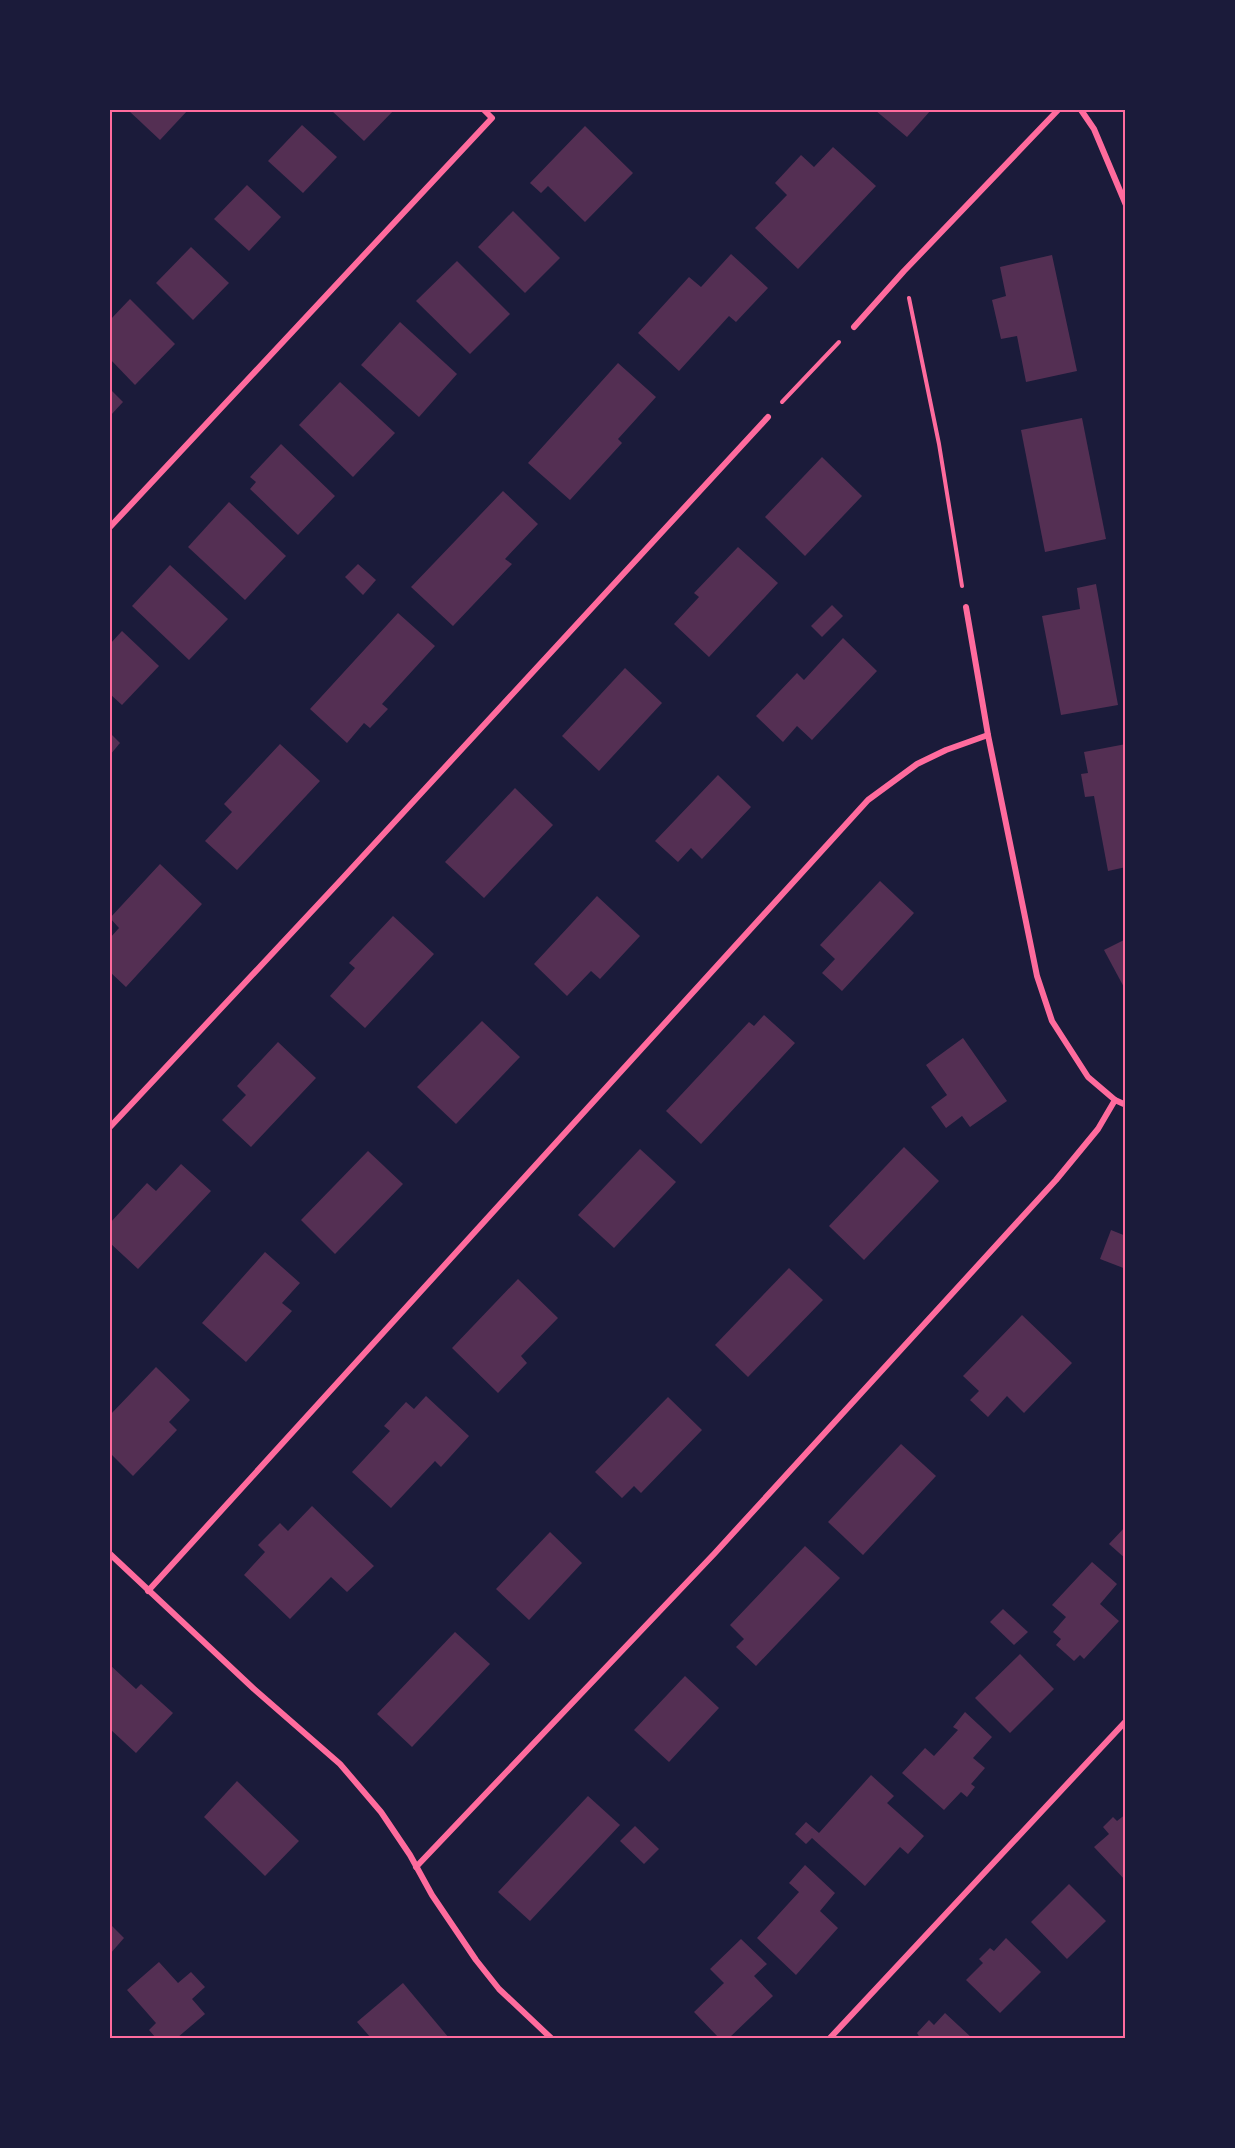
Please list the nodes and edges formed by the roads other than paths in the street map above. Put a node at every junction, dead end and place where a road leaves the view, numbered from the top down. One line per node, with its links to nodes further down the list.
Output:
1 (484, 110): 7 (street)
2 (1058, 110): 5 (street)
3 (1081, 110): 4 (street)
4 (1125, 205)
5 (854, 327)
6 (768, 417): 12 (street)
7 (110, 527)
8 (966, 607): 9 (street)
9 (988, 735): 10 (street); 14 (street)
10 (1114, 1100): 11 (street); 16 (street)
11 (1125, 1105)
12 (110, 1127)
13 (110, 1554): 14 (street)
14 (148, 1591): 16 (street)
15 (1125, 1721): 18 (street)
16 (416, 1867): 17 (street)
17 (551, 2038)
18 (830, 2038)

